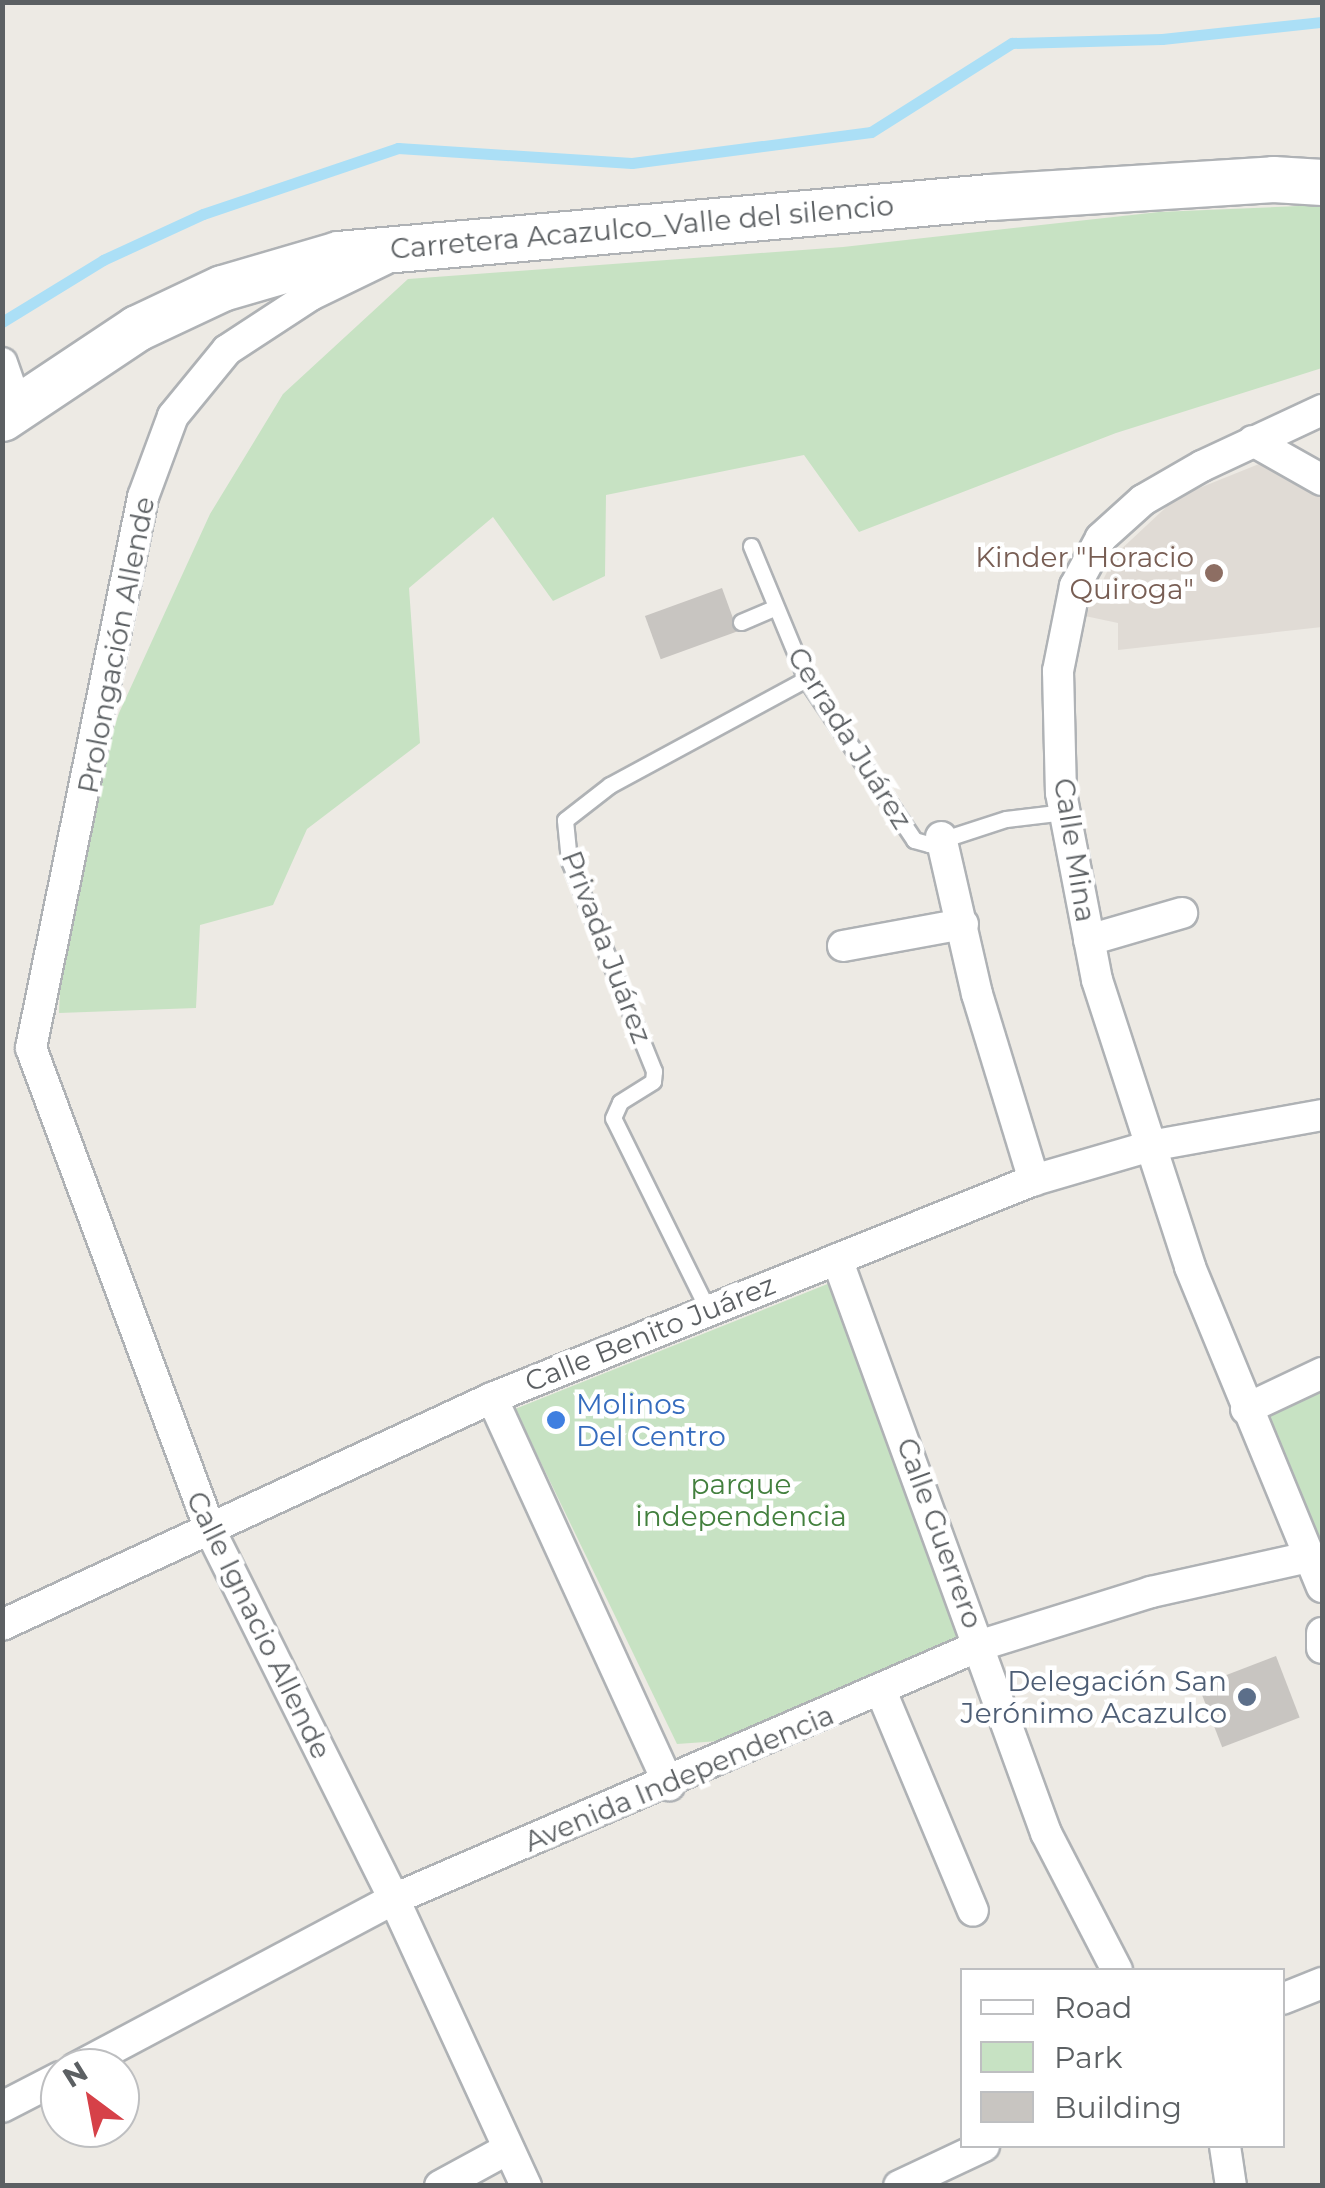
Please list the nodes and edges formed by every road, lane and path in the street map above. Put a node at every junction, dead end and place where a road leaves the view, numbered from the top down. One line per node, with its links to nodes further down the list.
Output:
1 (1322, 182): 2 (main road, Carretera Acazulco_Valle del silencio)
2 (410, 247): 5 (main road, Carretera Acazulco_Valle del silencio); 18 (street, Prolongación Allende)
3 (2, 363): 5 (street)
4 (1322, 410): 6 (street, Calle Mina)
5 (10, 412)
6 (1252, 441): 7 (street); 12 (street, Calle Mina)
7 (1322, 480)
8 (751, 546): 9 (lane, Cerrada Juárez)
9 (774, 608): 10 (lane); 11 (lane, Cerrada Juárez)
10 (741, 622)
11 (806, 679): 13 (lane, Cerrada Juárez); 23 (lane, Privada Juárez)
12 (1065, 812): 13 (lane, Cerrada Juárez); 16 (street, Calle Mina)
13 (941, 838): 15 (street)
14 (1182, 913): 16 (street)
15 (962, 924): 17 (street); 21 (street)
16 (1089, 940): 20 (street, Calle Mina)
17 (842, 946)
18 (17, 1052): 27 (street, Calle Ignacio Allende)
19 (1322, 1115): 20 (street, Calle Benito Juárez)
20 (1150, 1146): 21 (street, Calle Benito Juárez); 26 (street, Calle Mina)
21 (1034, 1180): 22 (street, Calle Benito Juárez)
22 (838, 1259): 23 (street, Calle Benito Juárez); 32 (street, Calle Guerrero)
23 (708, 1310): 25 (street, Calle Benito Juárez)
24 (1322, 1373): 26 (street)
25 (492, 1398): 27 (street, Calle Benito Juárez); 35 (street)
26 (1245, 1406): 28 (street, Calle Mina)
27 (211, 1532): 30 (street, Calle Benito Juárez); 36 (street, Calle Ignacio Allende)
28 (1309, 1557): 29 (street, Calle Mina); 32 (street, Avenida Independencia)
29 (1322, 1587)
30 (2, 1625)
31 (1322, 1633): 33 (street)
32 (981, 1645): 34 (street, Avenida Independencia); 38 (street, Calle Guerrero)
33 (1322, 1648)
34 (881, 1691): 35 (street, Avenida Independencia); 37 (street)
35 (669, 1784): 36 (street, Avenida Independencia)
36 (394, 1899): 41 (street, Avenida Independencia); 46 (street, Calle Ignacio Allende)
37 (973, 1911)
38 (1116, 1968)
39 (1322, 1983): 40 (street)
40 (1285, 1998)
41 (114, 2048)
42 (40, 2087): 43 (street)
43 (2, 2107)
44 (980, 2148): 49 (street)
45 (1225, 2148): 50 (street)
46 (508, 2149): 47 (street); 48 (street, Calle Ignacio Allende)
47 (440, 2186)
48 (526, 2186)
49 (899, 2186)
50 (1230, 2186)

